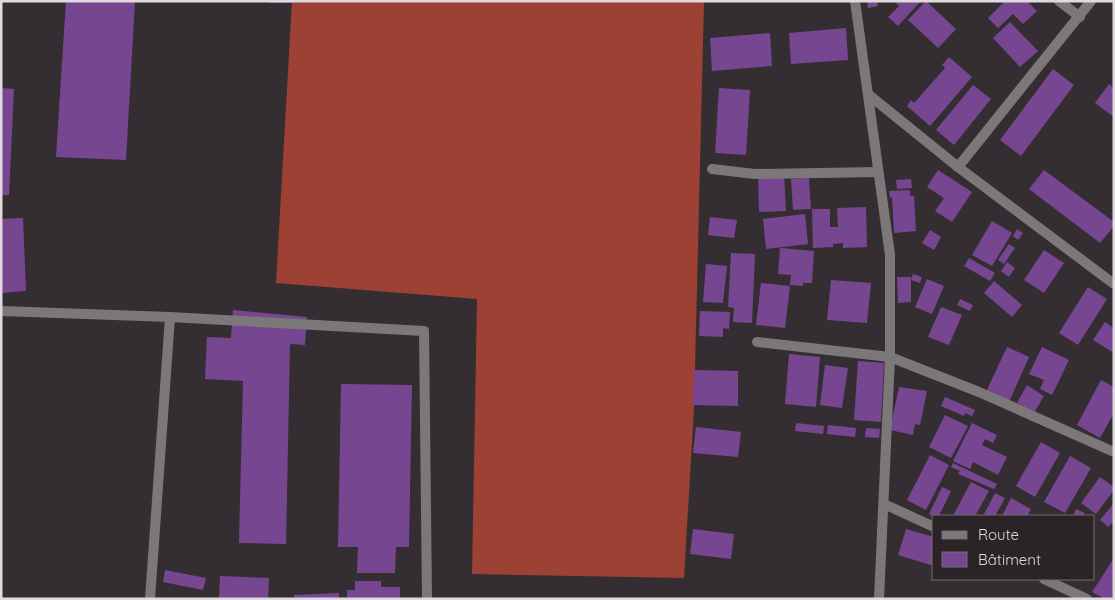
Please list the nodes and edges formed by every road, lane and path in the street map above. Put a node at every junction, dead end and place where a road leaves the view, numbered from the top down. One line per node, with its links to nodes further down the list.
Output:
1 (855, 1): 5 (street)
2 (1059, 1): 4 (street)
3 (1091, 1): 4 (street)
4 (1080, 17): 6 (street)
5 (868, 95): 6 (street); 8 (street)
6 (958, 167): 9 (street)
7 (712, 168): 8 (street)
8 (878, 172): 13 (street)
9 (1114, 284)
10 (1, 311): 11 (street)
11 (170, 317): 18 (street); 19 (street)
12 (757, 342): 13 (street)
13 (890, 357): 14 (street); 15 (street)
14 (1114, 452)
15 (884, 504): 16 (street); 20 (street)
16 (932, 526)
17 (1046, 580): 21 (street)
18 (150, 599)
19 (427, 599)
20 (880, 599)
21 (1087, 599)

